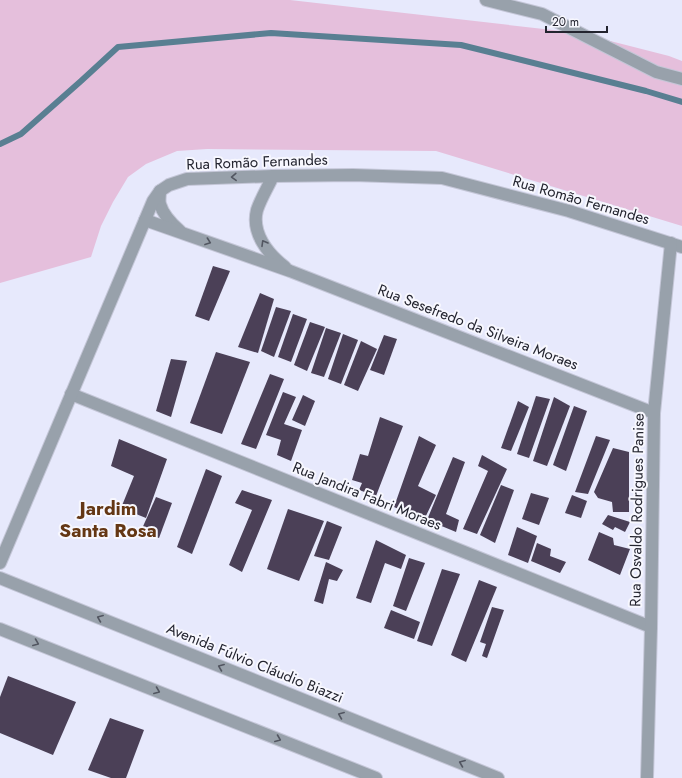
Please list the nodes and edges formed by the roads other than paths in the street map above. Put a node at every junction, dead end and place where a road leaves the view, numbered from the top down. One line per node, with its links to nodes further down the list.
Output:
1 (486, 0): 2 (street)
2 (682, 79)
3 (274, 176): 4 (street, Rua Romão Fernandes, one-way to 4); 7 (street, Rua Romão Fernandes); 8 (street, one-way to 3)
4 (160, 191): 5 (street); 6 (street)
5 (145, 220): 6 (street, Rua Sesefredo da Silveira Moraes); 9 (street)
6 (183, 233): 8 (street, Rua Sesefredo da Silveira Moraes, one-way to 8)
7 (676, 245): 10 (street, Rua Osvaldo Rodrigues Panise)
8 (290, 272): 10 (street, Rua Sesefredo da Silveira Moraes)
9 (71, 394): 11 (street); 13 (street, Rua Jandira Fabri Moraes)
10 (654, 413): 13 (street, Rua Osvaldo Rodrigues Panise)
11 (0, 563)
12 (0, 578): 16 (street, Avenida Fúlvio Cláudio Biazzi, one-way to 12)
13 (652, 628): 17 (street, Rua Osvaldo Rodrigues Panise)
14 (0, 629): 15 (street, one-way to 15)
15 (376, 778)
16 (498, 778)
17 (647, 778)

